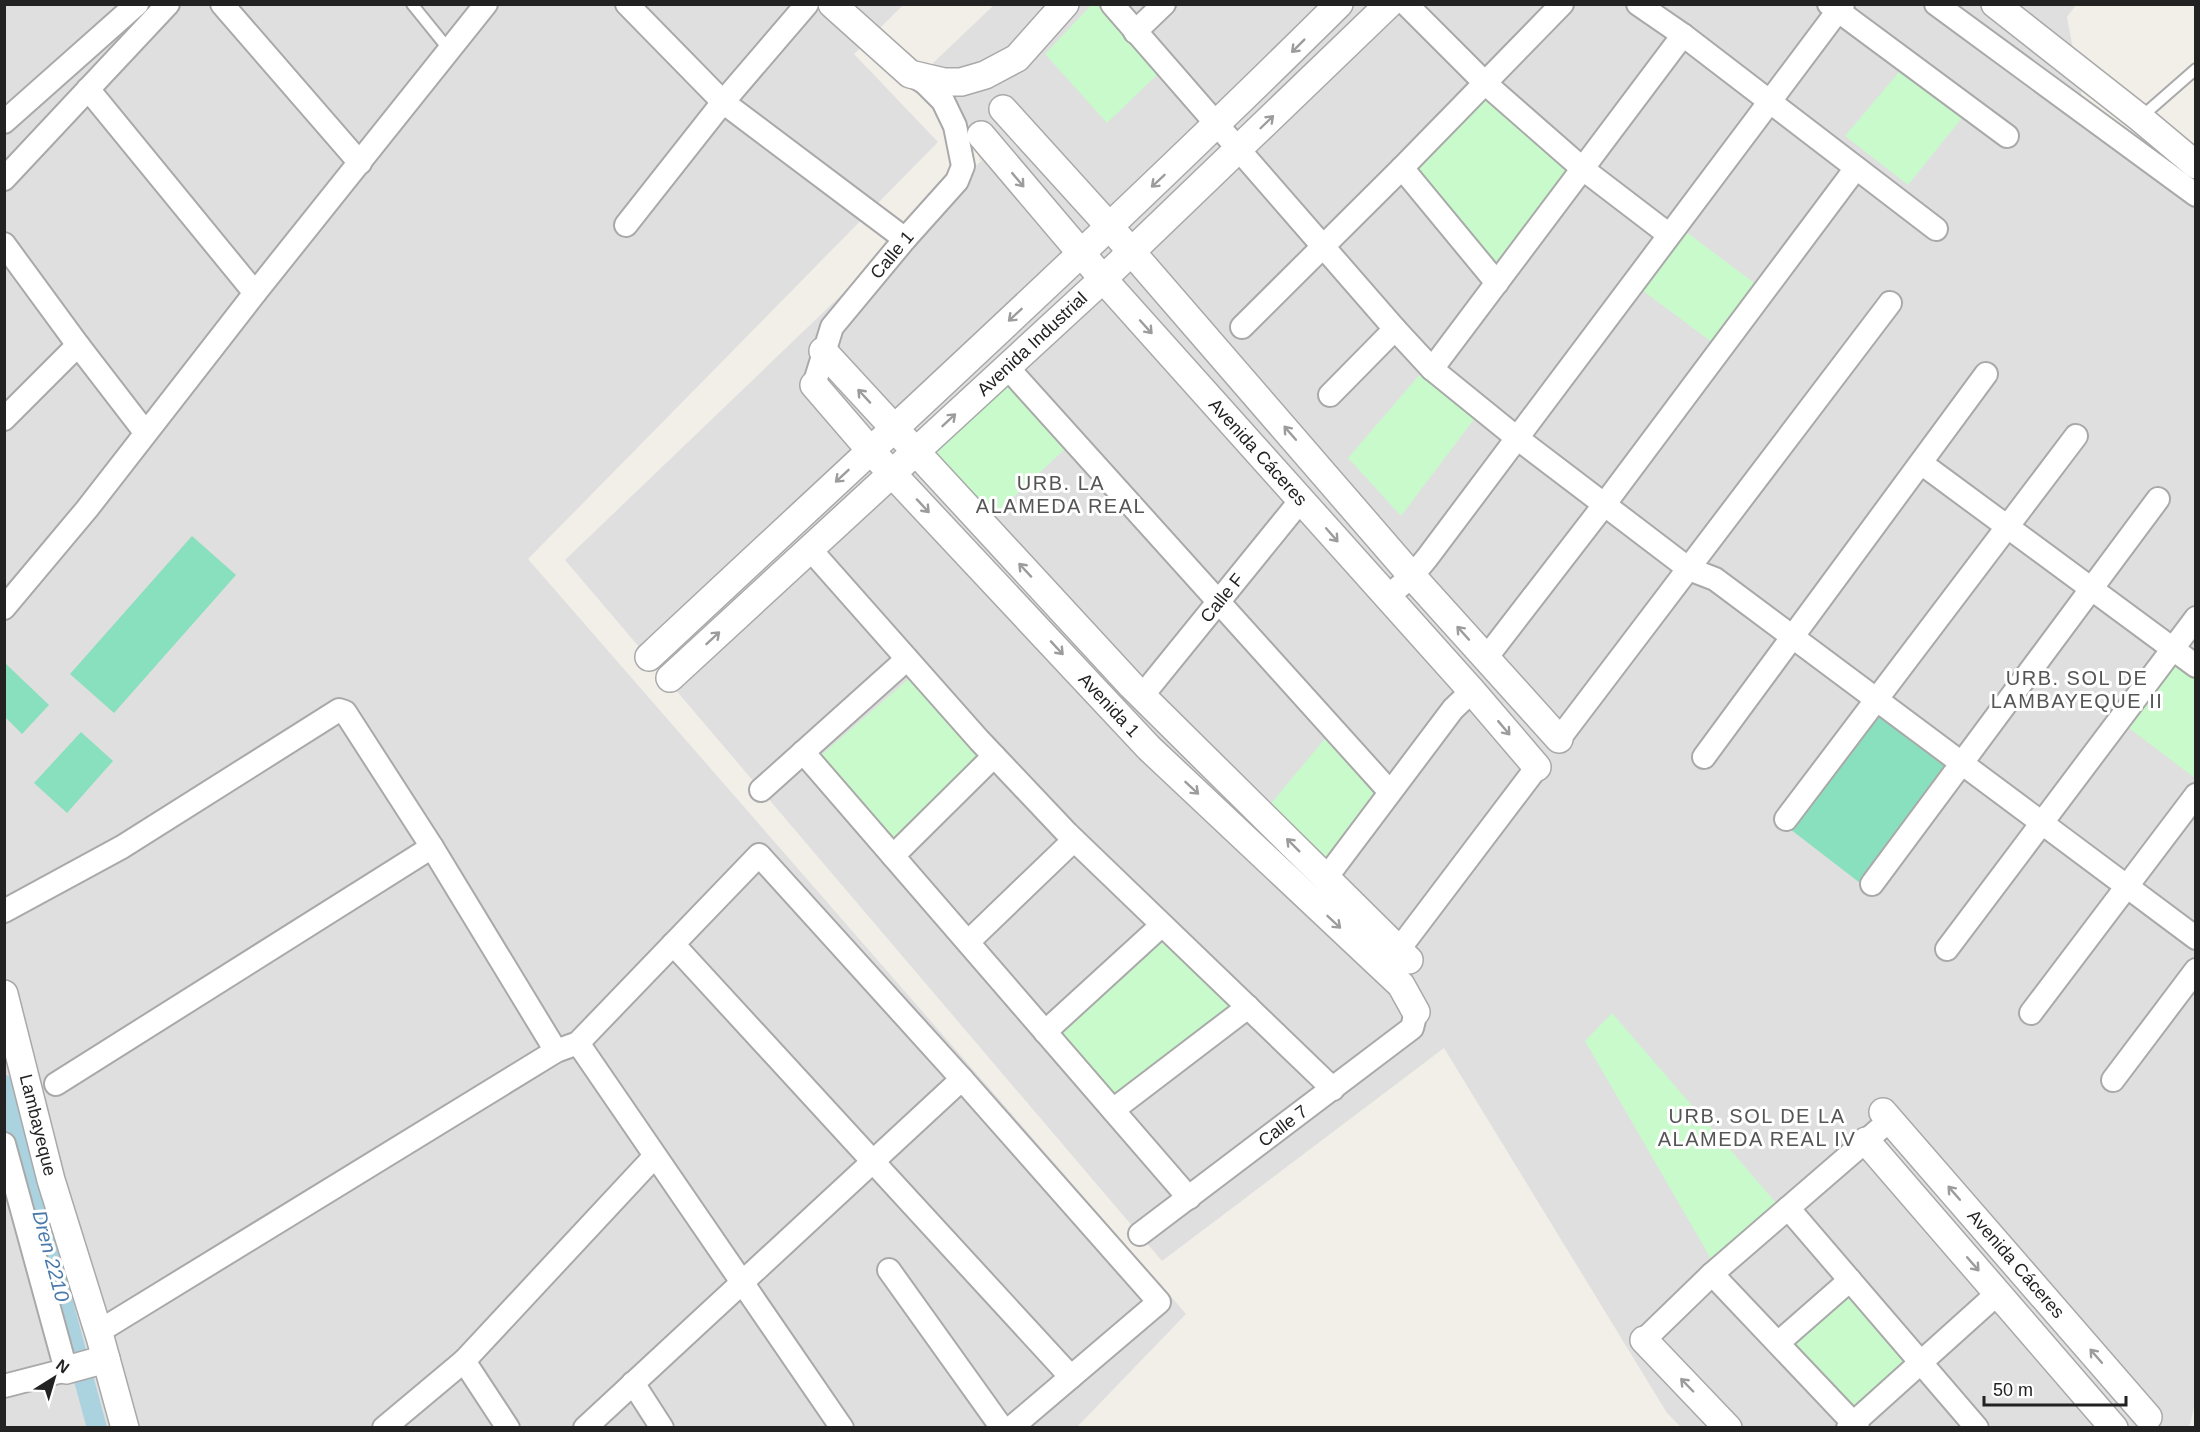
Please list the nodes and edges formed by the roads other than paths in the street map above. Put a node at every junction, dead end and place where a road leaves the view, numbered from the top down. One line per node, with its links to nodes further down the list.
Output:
1 (137, 4): 31 (street)
2 (168, 4): 26 (street)
3 (222, 4): 37 (street)
4 (412, 4): 22 (lane)
5 (486, 4): 22 (street)
6 (627, 4): 28 (street)
7 (807, 4): 28 (street)
8 (832, 4): 24 (street)
9 (1065, 4): 24 (street)
10 (1112, 4): 20 (street)
11 (1164, 4): 20 (street)
12 (1339, 4): 32 (street, Avenida Industrial, one-way to 32)
13 (1389, 4): 36 (street, Avenida Industrial, one-way to 13)
14 (1406, 4): 25 (street)
15 (1562, 4): 25 (street)
16 (1638, 4): 21 (street)
17 (1936, 4): 43 (street)
18 (1836, 7): 27 (street); 35 (street)
19 (2005, 8): 30 (street)
20 (1135, 32): 32 (street)
21 (1683, 35): 27 (street); 41 (street)
22 (450, 51): 37 (street)
23 (2196, 69): 30 (lane)
24 (910, 74): 33 (street, Calle 1)
25 (1486, 84): 39 (street); 41 (street)
26 (88, 89): 42 (street); 55 (street)
27 (1768, 101): 40 (street); 47 (street)
28 (723, 102): 44 (street); 48 (street)
29 (1003, 109): 45 (street, Avenida Cáceres)
30 (2140, 118): 38 (street)
31 (4, 122)
32 (1217, 125): 36 (street); 45 (street, Avenida Industrial, one-way to 45)
33 (955, 126): 34 (street); 48 (street, Calle 1)
34 (981, 135): 52 (street, Avenida Cáceres, one-way to 52)
35 (2007, 136)
36 (1239, 150): 50 (street); 51 (street, Avenida Industrial)
37 (360, 163): 55 (street)
38 (2196, 165)
39 (1402, 168): 50 (street); 54 (street)
40 (1856, 168): 46 (street); 77 (street)
41 (1583, 169): 47 (street); 54 (street)
42 (4, 179)
43 (2196, 195)
44 (626, 225)
45 (1110, 227): 51 (street, Avenida Cáceres); 52 (street, Avenida Industrial)
46 (1936, 229)
47 (1668, 234): 70 (street)
48 (905, 239): 60 (street, Calle 1)
49 (4, 244): 59 (street)
50 (1323, 247): 57 (street); 58 (street)
51 (1131, 251): 53 (street, Avenida Industrial); 81 (street, Avenida Cáceres, one-way to 51)
52 (1081, 254): 53 (street, Avenida Cáceres); 67 (street, Avenida Industrial, one-way to 67)
53 (1103, 279): 61 (street, Avenida Industrial); 76 (street, Avenida Cáceres, one-way to 76)
54 (1497, 283): 62 (street)
55 (255, 292): 68 (street)
56 (1890, 303): 80 (street)
57 (1242, 327)
58 (1395, 330): 62 (street); 65 (street)
59 (78, 345): 66 (street); 68 (street)
60 (823, 351): 64 (street, Calle 1); 67 (street, Avenida 1, one-way to 60)
61 (1007, 367): 72 (street, Avenida Industrial, one-way to 61); 84 (street)
62 (1432, 369): 70 (street)
63 (1986, 374): 73 (street)
64 (814, 385): 71 (street, Avenida 1)
65 (1330, 395)
66 (4, 419)
67 (894, 428): 71 (street, Avenida Industrial); 72 (street, Avenida 1)
68 (146, 432): 85 (street)
69 (2076, 436): 78 (street)
70 (1517, 438): 77 (street); 81 (street)
71 (870, 450): 74 (street, Avenida 1); 89 (street, Avenida Industrial, one-way to 89)
72 (915, 451): 74 (street, Avenida Industrial); 95 (street, Avenida 1, one-way to 72)
73 (1921, 463): 78 (street); 87 (street)
74 (892, 472): 79 (street, Avenida Industrial); 124 (street, Avenida 1, one-way to 124)
75 (2158, 499): 82 (street)
76 (1301, 500): 83 (street, Avenida Cáceres, one-way to 83); 84 (street, Calle F)
77 (1604, 505): 80 (street); 90 (street)
78 (2007, 526): 82 (street); 96 (street)
79 (809, 549): 91 (street); 93 (street, Avenida Industrial, one-way to 79)
80 (1689, 568): 87 (street); 97 (street)
81 (1412, 576): 83 (street); 90 (street, Avenida Cáceres, one-way to 81)
82 (2091, 589): 88 (street); 101 (street)
83 (1387, 597): 94 (street, Avenida Cáceres)
84 (1220, 601): 95 (street, Calle F); 104 (street)
85 (4, 608)
86 (2196, 618): 88 (street)
87 (1792, 637): 96 (street); 100 (street)
88 (2172, 649): 92 (street); 107 (street)
89 (648, 657)
90 (1486, 658): 97 (street, Avenida Cáceres)
91 (907, 659): 98 (street); 99 (street)
92 (2196, 666)
93 (670, 678)
94 (1472, 691): 102 (street, Avenida Cáceres, one-way to 102); 104 (street)
95 (1142, 696): 120 (street, Avenida 1, one-way to 95)
96 (1876, 700): 101 (street); 106 (street)
97 (1559, 739)
98 (803, 752): 103 (street); 110 (street)
99 (994, 756): 108 (street); 110 (street)
100 (1704, 758)
101 (1962, 764): 107 (street); 112 (street)
102 (1537, 767): 120 (street)
103 (761, 790)
104 (1390, 792): 111 (street)
105 (2196, 795): 113 (street)
106 (1786, 819)
107 (2042, 823): 113 (street); 119 (street)
108 (1074, 840): 115 (street); 117 (street)
109 (432, 847): 114 (street); 128 (street); 131 (street)
110 (893, 856): 117 (street)
111 (1332, 870)
112 (1872, 884)
113 (2127, 886): 116 (street); 125 (street)
114 (4, 910)
115 (1162, 924): 123 (street); 126 (street)
116 (2196, 938)
117 (968, 942): 126 (street)
118 (673, 944): 127 (street); 129 (street); 138 (street)
119 (1947, 949)
120 (1407, 950)
121 (2196, 970): 130 (street)
122 (4, 994): 147 (street, Lambayeque)
123 (1248, 1007): 132 (street); 133 (street)
124 (1416, 1012): 132 (street, Calle 7)
125 (2031, 1013)
126 (1046, 1032): 133 (street)
127 (578, 1043): 128 (street); 137 (street)
128 (556, 1051): 147 (street)
129 (962, 1079): 138 (street); 153 (street)
130 (2113, 1080)
131 (56, 1084)
132 (1333, 1089): 139 (street, Calle 7)
133 (1113, 1110): 139 (street)
134 (1886, 1116): 135 (street); 156 (street, Avenida Cáceres, one-way to 134)
135 (1866, 1141): 140 (street); 146 (street, Avenida Cáceres, one-way to 146)
136 (4, 1144): 152 (street)
137 (655, 1156): 145 (street); 150 (street)
138 (873, 1161): 145 (street); 153 (street)
139 (1189, 1198): 141 (street, Calle 7)
140 (1788, 1208): 143 (street); 144 (street)
141 (1140, 1234)
142 (889, 1270): 164 (street)
143 (1712, 1274): 148 (street); 149 (street)
144 (1851, 1280): 149 (street); 151 (street)
145 (742, 1282): 154 (street); 163 (street)
146 (1998, 1293): 151 (street); 168 (street, Avenida Cáceres)
147 (98, 1332): 152 (street, Lambayeque)
148 (1644, 1340): 166 (street, one-way to 148)
149 (1778, 1343): 157 (street)
150 (464, 1361): 159 (street); 160 (street)
151 (1921, 1362): 157 (street); 167 (street)
152 (84, 1365): 155 (street); 158 (street, Lambayeque)
153 (1071, 1377): 165 (street)
154 (633, 1383): 161 (street); 162 (street)
155 (4, 1386)
156 (2148, 1417)
157 (1853, 1426)
158 (125, 1428)
159 (384, 1428)
160 (508, 1428)
161 (585, 1428)
162 (662, 1428)
163 (842, 1428)
164 (1002, 1428)
165 (1011, 1428)
166 (1728, 1428)
167 (1977, 1428)
168 (2114, 1428)

